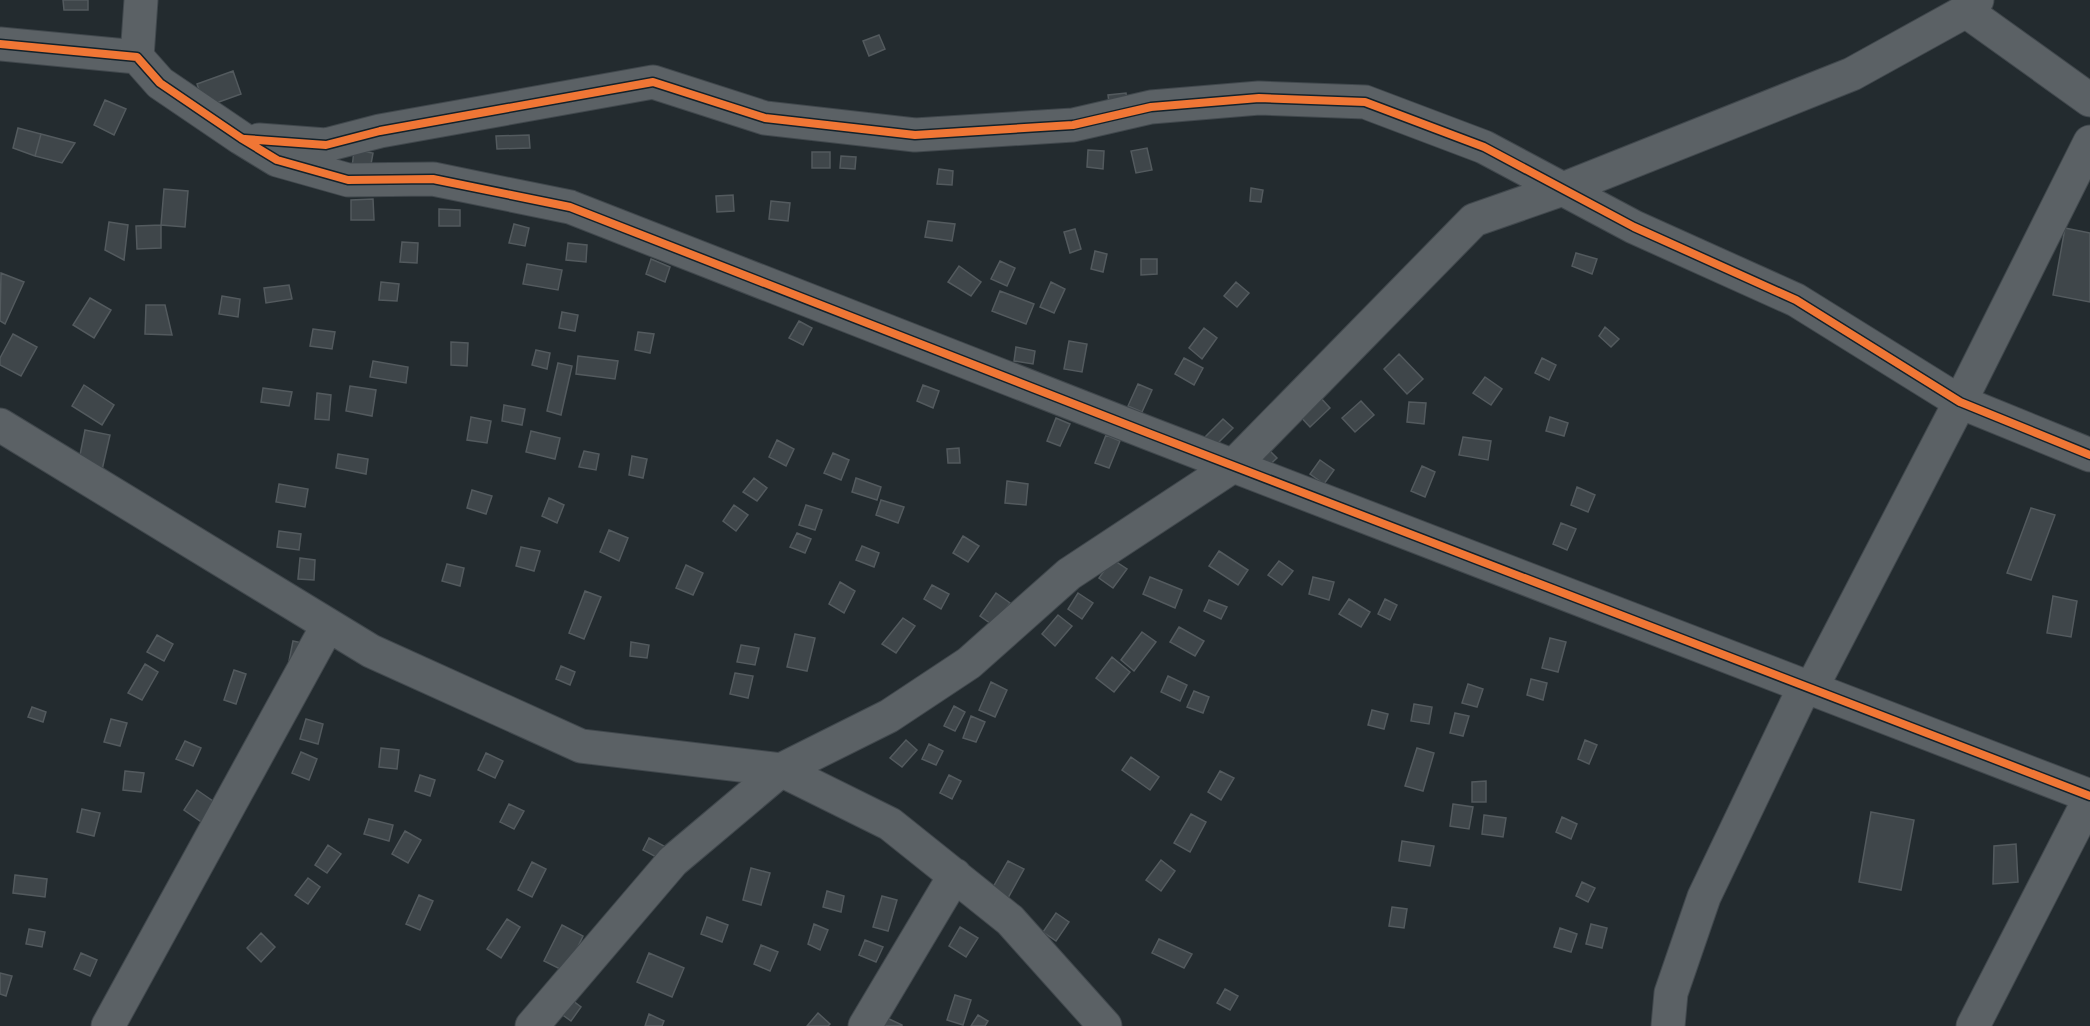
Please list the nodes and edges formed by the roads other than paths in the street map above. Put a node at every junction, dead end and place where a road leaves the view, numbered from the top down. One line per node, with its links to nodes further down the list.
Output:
1 (141, 0): 4 (street)
2 (1972, 5): 5 (street); 8 (street)
3 (0, 44): 4 (street)
4 (137, 57): 6 (street)
5 (2090, 100)
6 (241, 138): 8 (street); 12 (street)
7 (2090, 142): 9 (street)
8 (1563, 189): 9 (street); 12 (street)
9 (1960, 402): 11 (street); 14 (street)
10 (0, 425): 13 (street)
11 (2090, 454)
12 (1233, 466): 14 (street); 15 (street)
13 (328, 625): 15 (street); 18 (street)
14 (1808, 687): 16 (street); 22 (street)
15 (782, 770): 17 (street); 19 (street)
16 (2090, 797): 23 (street)
17 (955, 875): 20 (street); 21 (street)
18 (108, 1026)
19 (532, 1026)
20 (865, 1026)
21 (1105, 1026)
22 (1668, 1026)
23 (1973, 1026)

